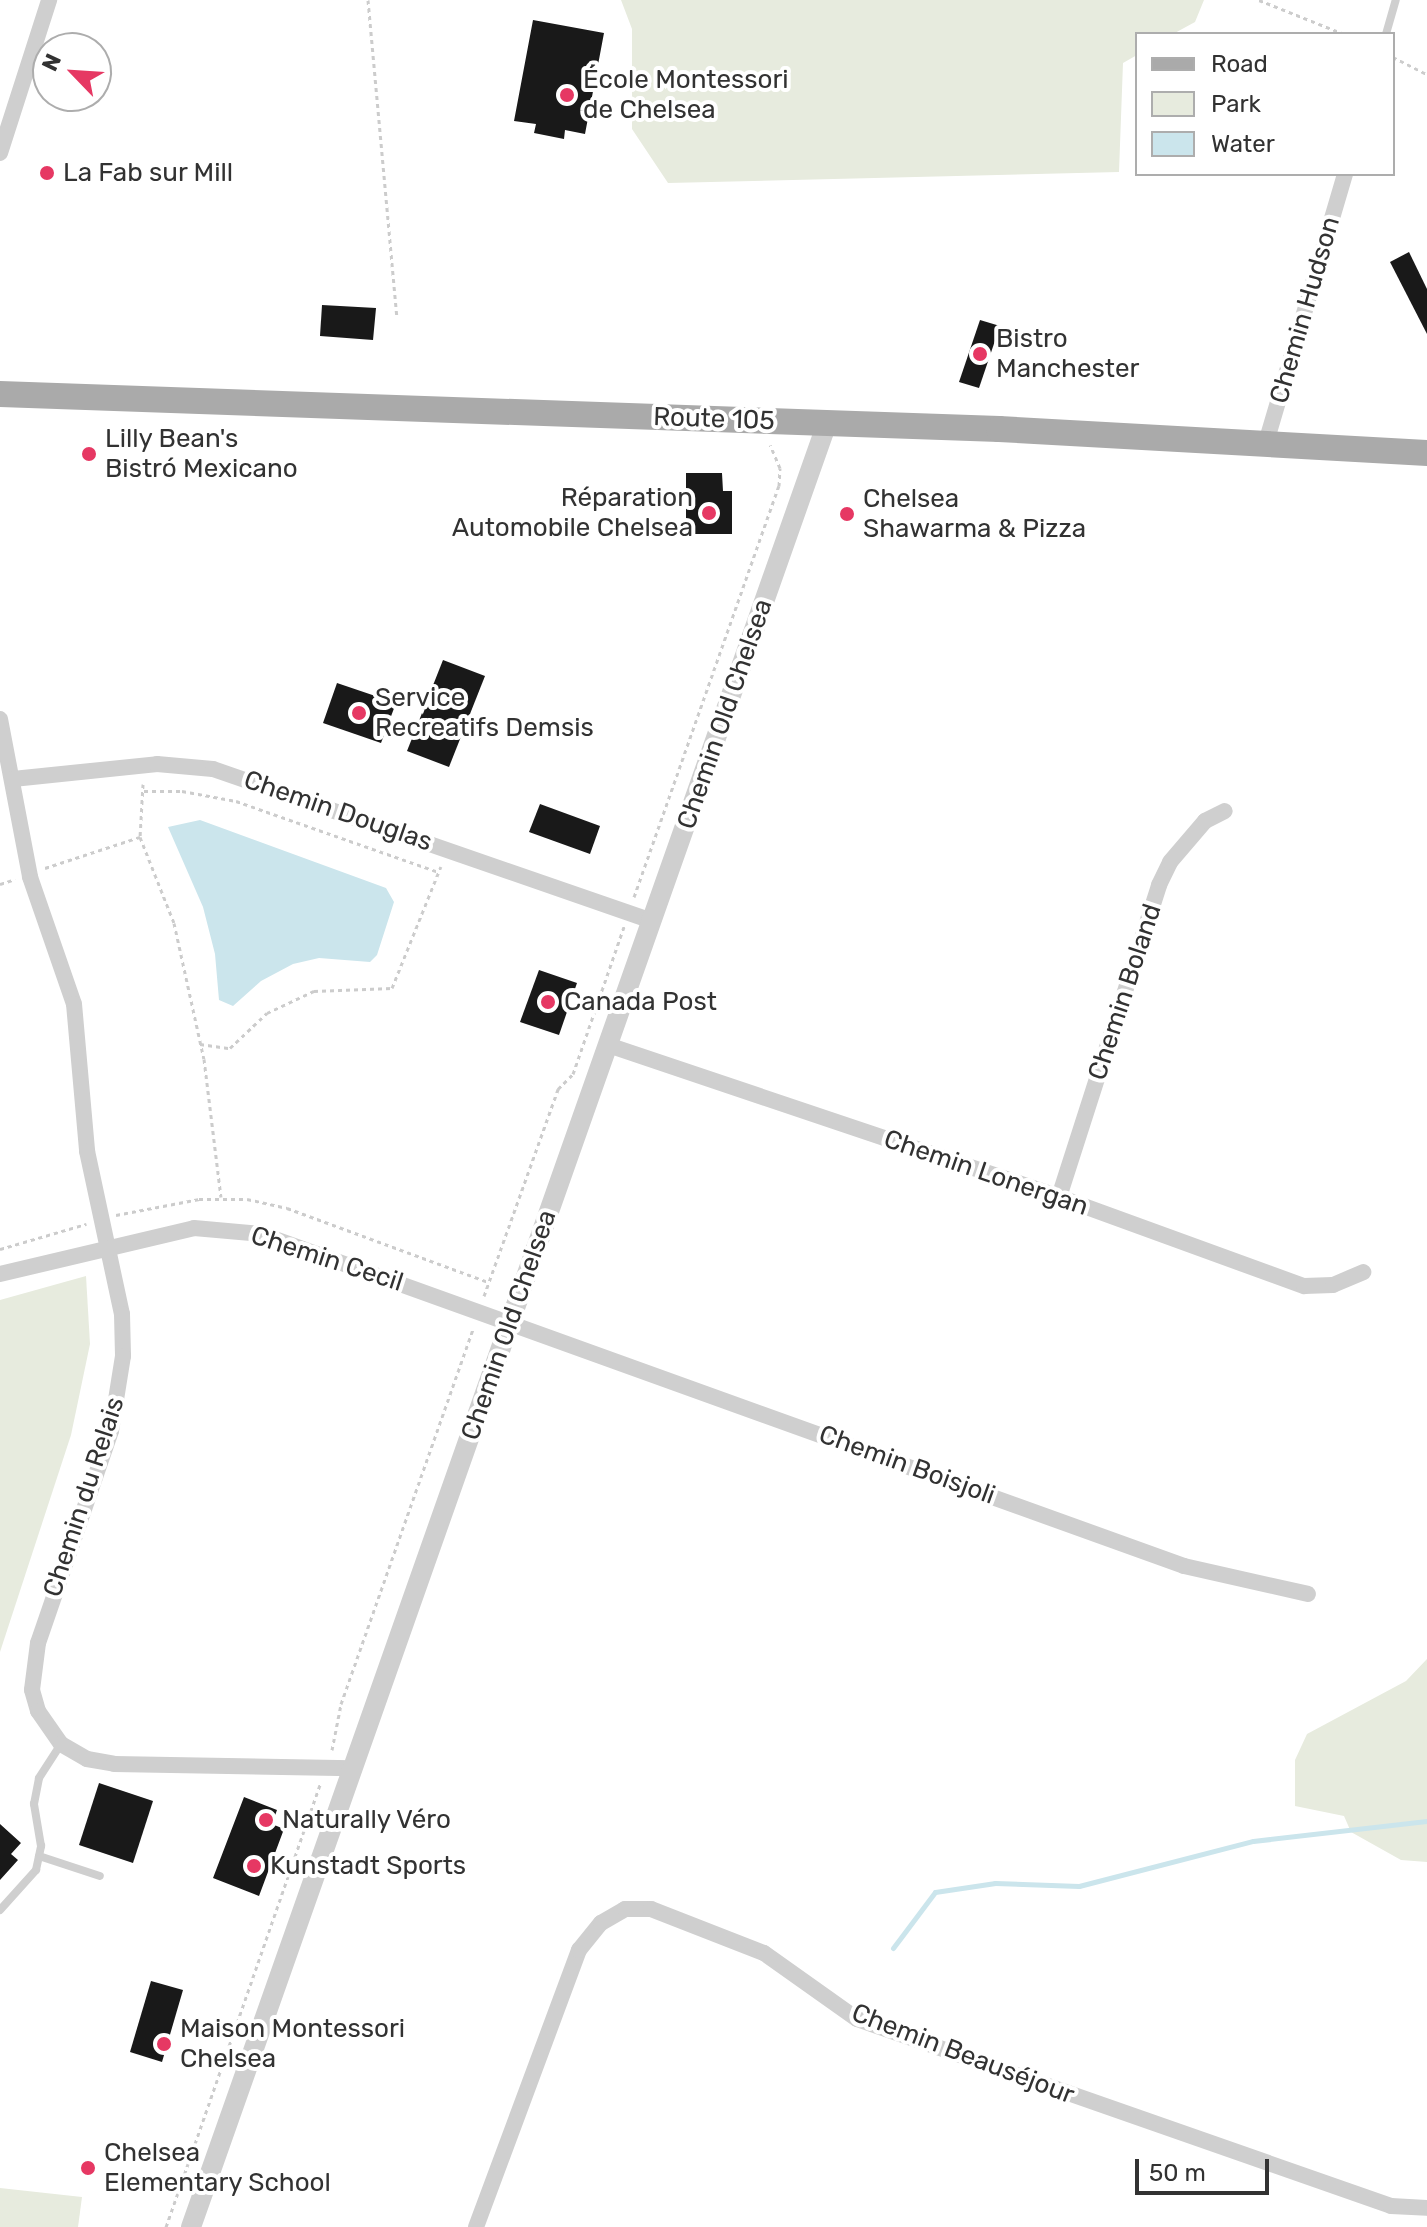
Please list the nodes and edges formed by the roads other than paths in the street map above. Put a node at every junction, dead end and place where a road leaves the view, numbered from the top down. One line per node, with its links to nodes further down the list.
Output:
1 (49, 0): 4 (street)
2 (1396, 0): 3 (lane)
3 (1387, 32)
4 (0, 153)
5 (1344, 176): 8 (street, Chemin Hudson)
6 (0, 394): 7 (main road, Route 105)
7 (827, 423): 8 (main road, Route 105); 13 (street, Chemin Old Chelsea)
8 (1265, 446): 9 (main road, Route 105)
9 (1427, 453)
10 (0, 719): 11 (street, Chemin du Relais)
11 (13, 779): 13 (street, Chemin Douglas); 16 (street, Chemin du Relais)
12 (1225, 811): 15 (street, Chemin Boland)
13 (652, 921): 14 (street, Chemin Old Chelsea)
14 (608, 1045): 15 (street, Chemin Lonergan); 19 (street, Chemin Old Chelsea)
15 (1059, 1197): 17 (street, Chemin Lonergan)
16 (109, 1244): 18 (street, Chemin Cecil); 19 (street, Chemin Cecil); 21 (street, Chemin du Relais)
17 (1363, 1272)
18 (0, 1274)
19 (511, 1321): 20 (street, Chemin Boisjoli); 22 (street, Chemin Old Chelsea)
20 (1308, 1594)
21 (61, 1744): 22 (street, Chemin du Relais); 23 (lane)
22 (352, 1768): 27 (street, Chemin Old Chelsea)
23 (39, 1856): 24 (lane); 25 (lane)
24 (100, 1876)
25 (0, 1910)
26 (1427, 2208): 28 (street, Chemin Beauséjour)
27 (191, 2227)
28 (476, 2227)

